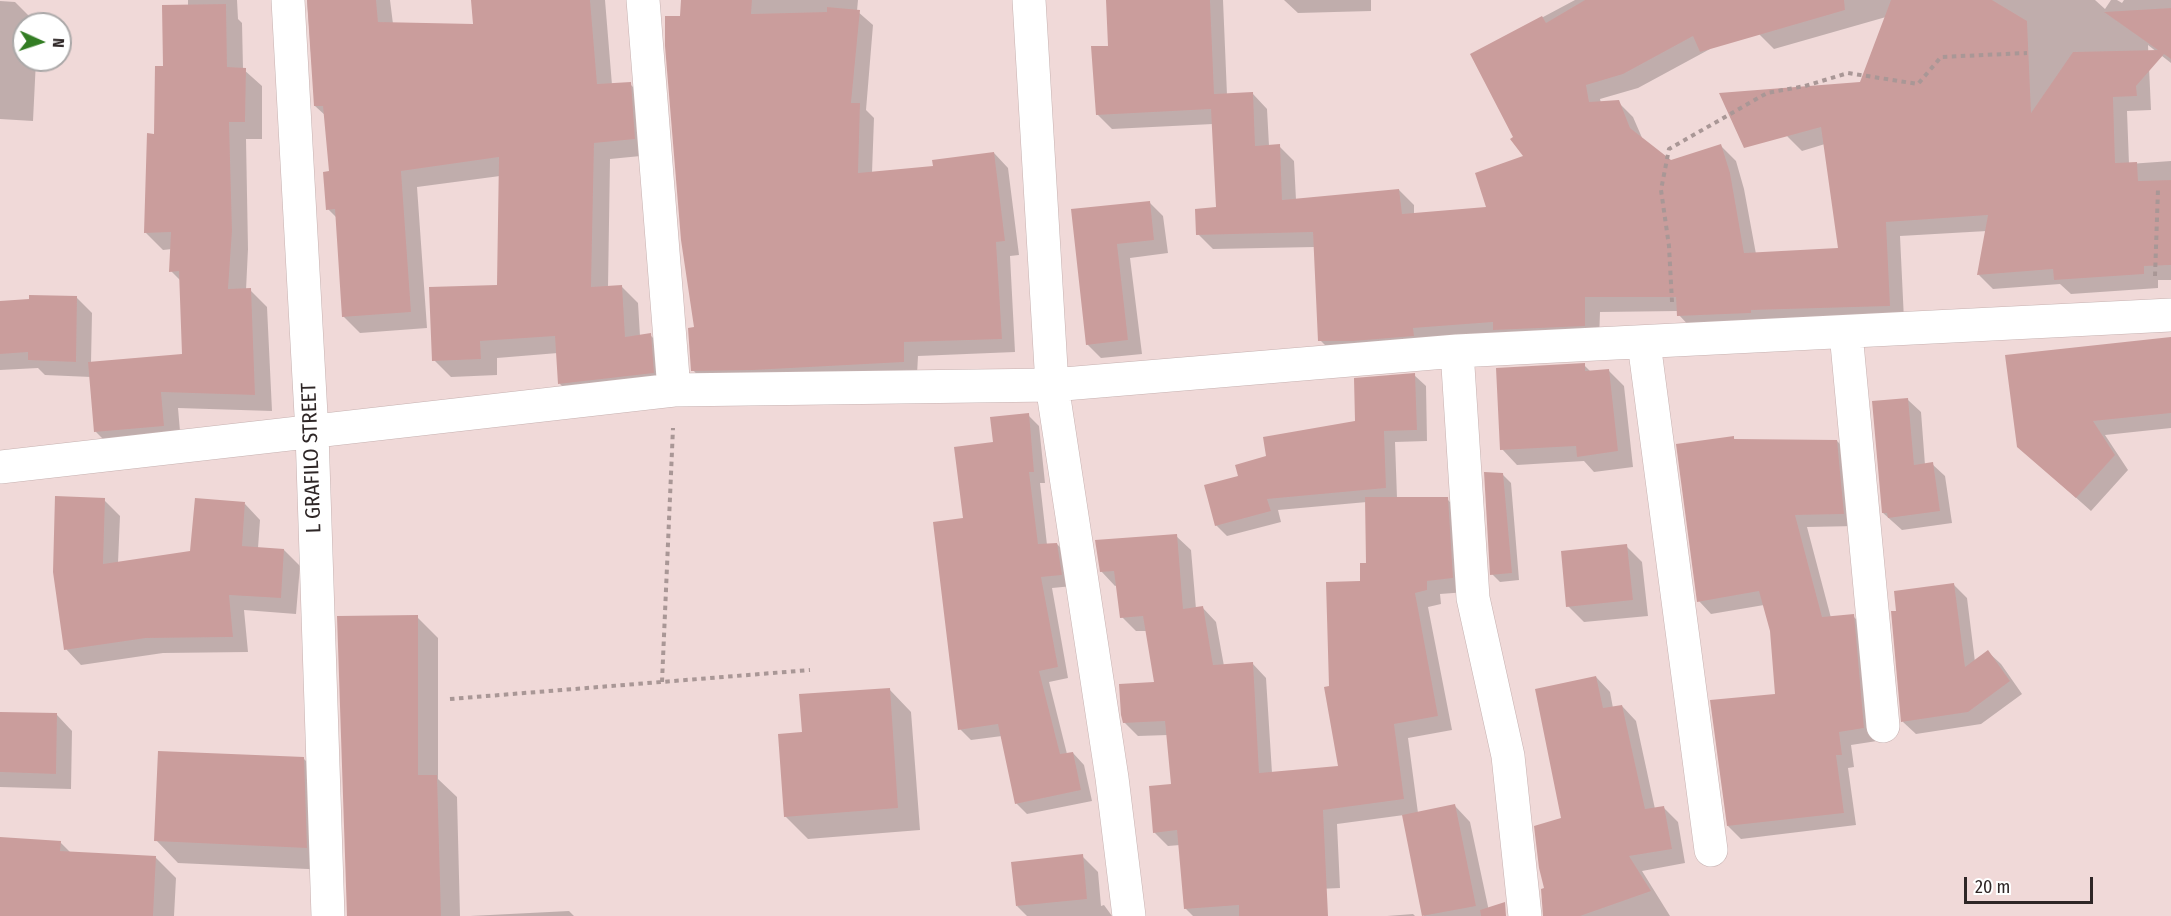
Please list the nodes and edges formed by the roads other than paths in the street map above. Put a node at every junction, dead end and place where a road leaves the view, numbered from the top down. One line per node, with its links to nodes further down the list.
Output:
1 (288, 0): 10 (street, L GRAFILO STREET)
2 (643, 0): 9 (street)
3 (1029, 0): 8 (street)
4 (2162, 315): 5 (street)
5 (1846, 333): 6 (street); 12 (street)
6 (1659, 342): 7 (street); 13 (street)
7 (1457, 351): 8 (street); 16 (street)
8 (1052, 385): 9 (street); 15 (street)
9 (675, 390): 10 (street)
10 (312, 433): 11 (street); 14 (street, L GRAFILO STREET)
11 (0, 468)
12 (1882, 726)
13 (1711, 850)
14 (328, 916)
15 (1129, 916)
16 (1525, 916)

